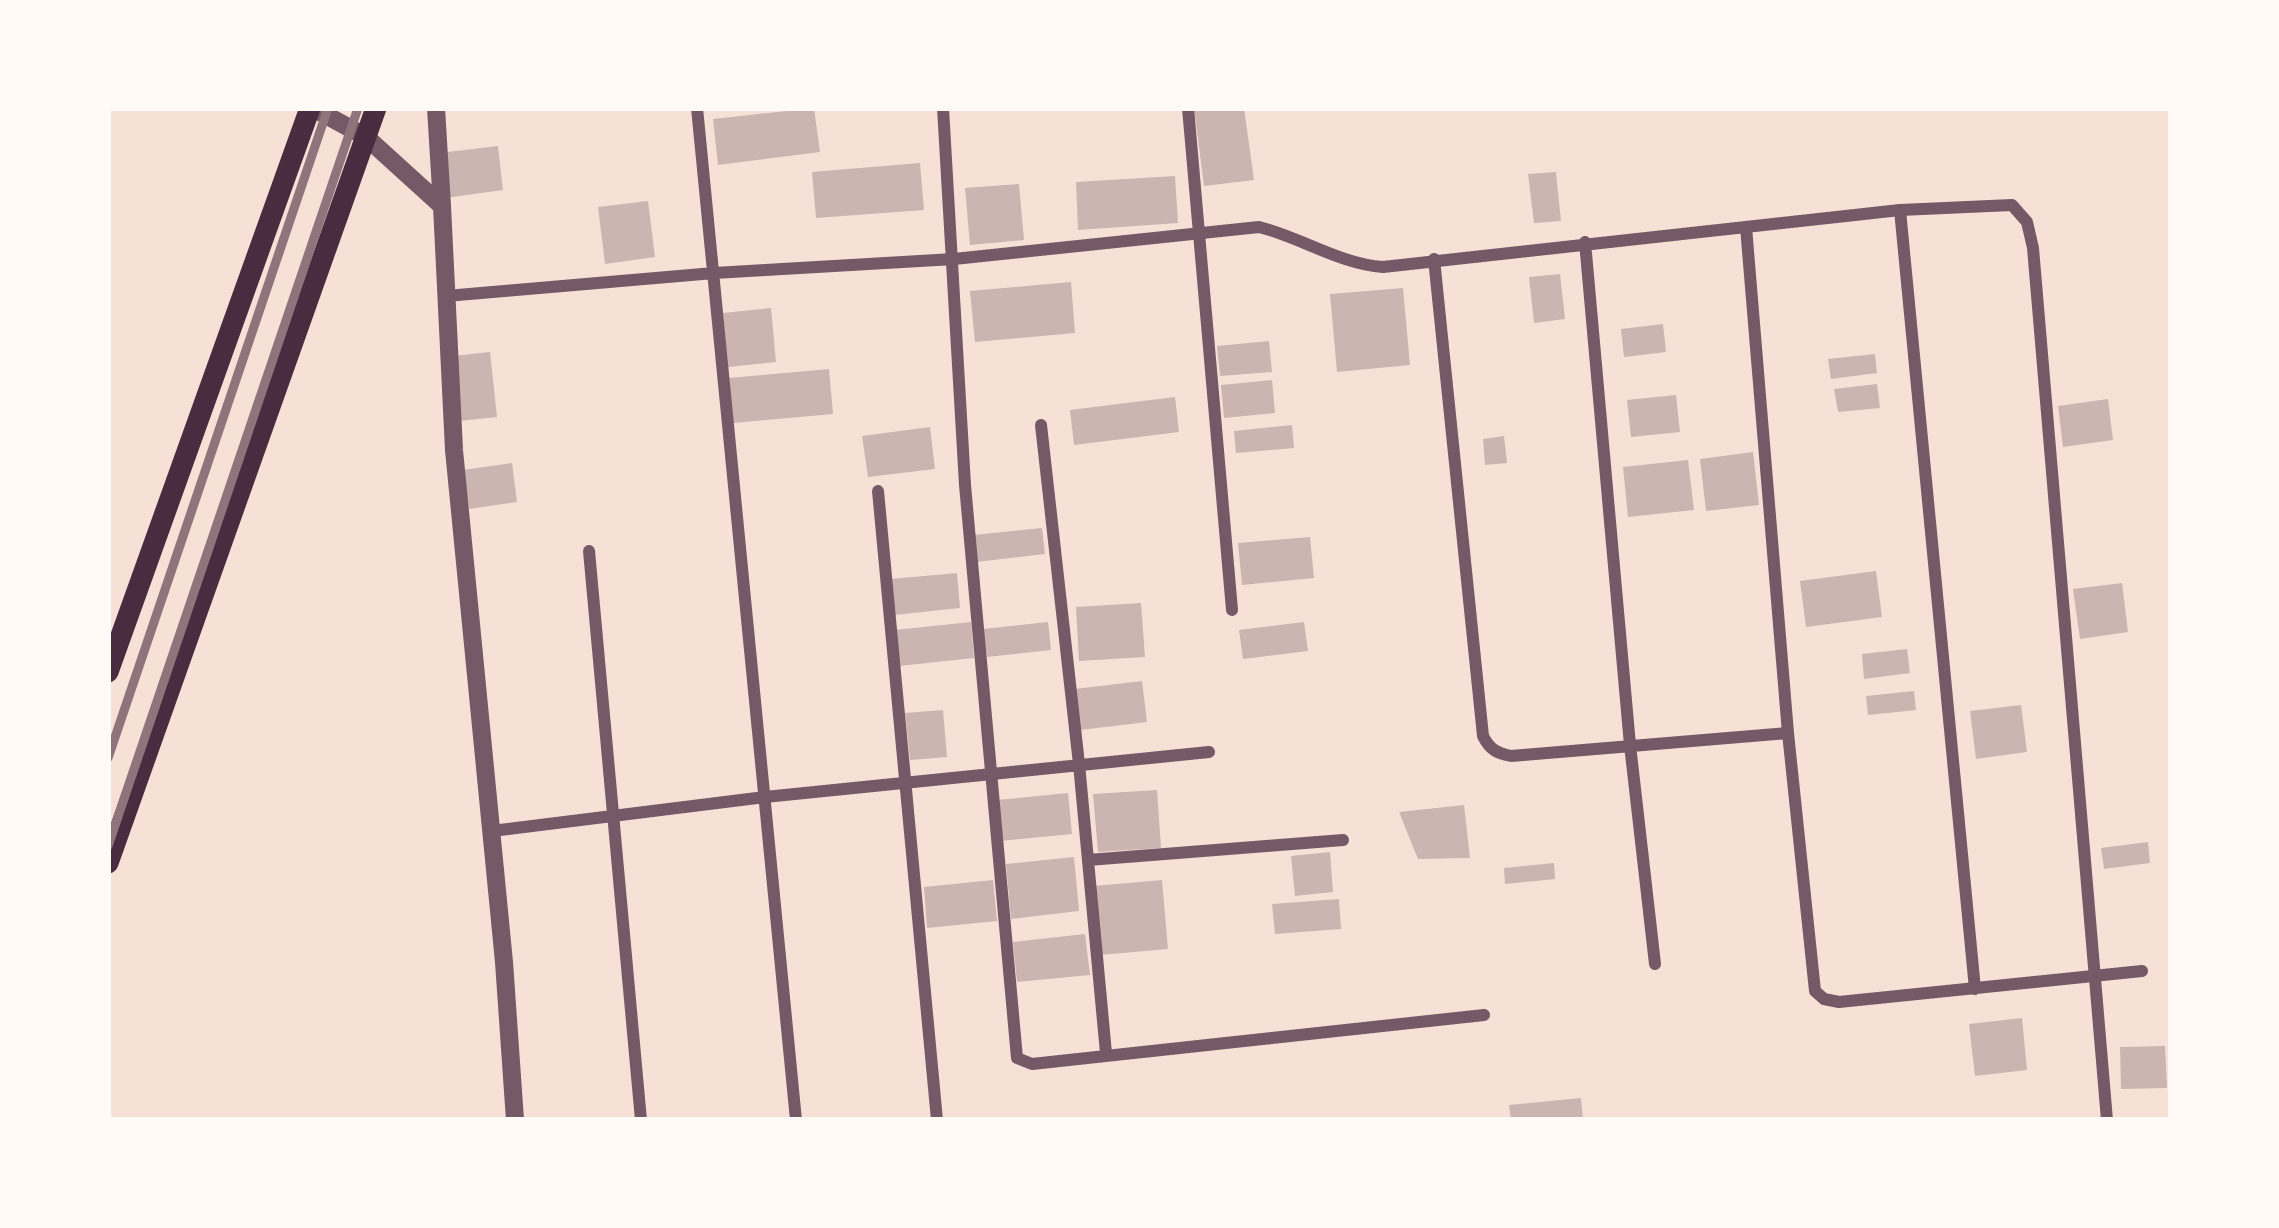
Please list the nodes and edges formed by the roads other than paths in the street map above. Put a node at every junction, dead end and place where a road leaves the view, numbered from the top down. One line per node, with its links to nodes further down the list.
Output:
1 (312, 108): 7 (street); 21 (main road)
2 (376, 108): 7 (main road)
3 (436, 108): 8 (street)
4 (697, 108): 15 (street)
5 (943, 108): 13 (street)
6 (1188, 108): 11 (street)
7 (366, 137): 8 (street); 33 (main road)
8 (442, 206): 16 (street)
9 (1900, 210): 10 (street); 36 (street); 37 (street)
10 (1746, 227): 12 (street); 22 (street)
11 (1199, 233): 13 (street); 14 (street); 20 (street)
12 (1585, 242): 14 (street); 23 (street)
13 (954, 259): 15 (street); 26 (street)
14 (1434, 259): 23 (street)
15 (714, 273): 16 (street); 28 (street)
16 (446, 296): 30 (street)
17 (1041, 425): 25 (street)
18 (878, 491): 27 (street)
19 (589, 550): 29 (street)
20 (1232, 610)
21 (108, 672)
22 (1788, 733): 23 (street); 37 (street)
23 (1630, 745): 34 (street)
24 (1209, 752): 25 (street)
25 (1079, 764): 26 (street); 32 (street)
26 (991, 773): 27 (street); 39 (street)
27 (908, 782): 28 (street); 43 (street)
28 (765, 797): 29 (street); 42 (street)
29 (615, 816): 30 (street); 41 (street)
30 (492, 831): 40 (street)
31 (1343, 841): 32 (street)
32 (1088, 860): 39 (street)
33 (108, 863)
34 (1654, 964)
35 (2142, 971): 36 (street)
36 (2096, 978): 37 (street); 44 (street)
37 (1975, 988)
38 (1484, 1016): 39 (street)
39 (1106, 1053)
40 (515, 1120)
41 (641, 1120)
42 (796, 1120)
43 (937, 1120)
44 (2107, 1120)

